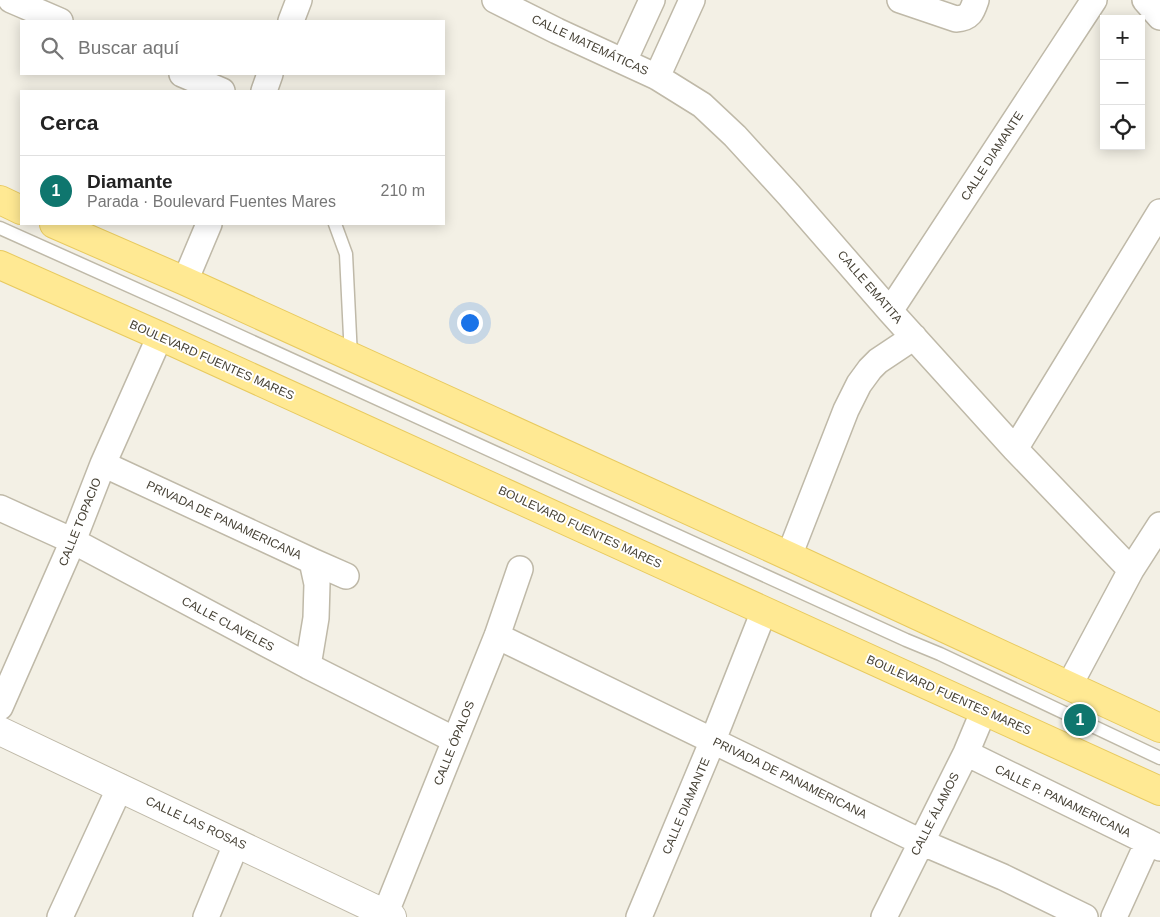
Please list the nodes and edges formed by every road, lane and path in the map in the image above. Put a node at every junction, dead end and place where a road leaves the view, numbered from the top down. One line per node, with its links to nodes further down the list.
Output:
1 (11, 0): 11 (street)
2 (299, 0): 12 (street)
3 (495, 0): 13 (street, CALLE MATEMÁTICAS)
4 (652, 0): 13 (street)
5 (692, 0): 16 (street)
6 (900, 0): 9 (street)
7 (1094, 0): 28 (street, CALLE DIAMANTE)
8 (1145, 0): 10 (street)
9 (974, 6)
10 (1160, 17)
11 (58, 20)
12 (291, 20)
13 (624, 61): 16 (street, CALLE MATEMÁTICAS)
14 (184, 75): 17 (street)
15 (270, 75): 18 (street)
16 (657, 77): 28 (street, CALLE EMATITA)
17 (220, 90)
18 (264, 90)
19 (0, 200): 20 (main road)
20 (20, 210)
21 (1160, 212): 32 (street)
22 (56, 225): 27 (main road)
23 (209, 225): 27 (street)
24 (335, 225): 31 (lane)
25 (0, 228): 53 (lane)
26 (0, 265): 29 (main road, BOULEVARD FUENTES MARES)
27 (185, 281): 31 (main road)
28 (890, 311): 30 (street, CALLE EMATITA)
29 (160, 336): 33 (street, CALLE TOPACIO); 42 (main road, BOULEVARD FUENTES MARES)
30 (914, 337): 32 (street, CALLE EMATITA); 37 (street)
31 (351, 357): 37 (main road)
32 (1015, 449): 40 (street, CALLE EMATITA)
33 (103, 464): 36 (street, CALLE TOPACIO); 38 (street, PRIVADA DE PANAMERICANA)
34 (0, 508): 36 (street, CALLE CLAVELES)
35 (1160, 525): 40 (street)
36 (73, 541): 44 (street, CALLE CLAVELES); 46 (street, CALLE TOPACIO)
37 (789, 556): 45 (main road)
38 (312, 561): 41 (street, PRIVADA DE PANAMERICANA); 44 (street)
39 (520, 569): 43 (street, CALLE ÓPALOS)
40 (1131, 570): 45 (street)
41 (346, 576)
42 (764, 611): 47 (main road, BOULEVARD FUENTES MARES); 51 (street, CALLE DIAMANTE)
43 (497, 636): 50 (street, CALLE ÓPALOS); 51 (street, PRIVADA DE PANAMERICANA)
44 (308, 666): 50 (street, CALLE CLAVELES)
45 (1069, 686): 48 (main road)
46 (0, 707)
47 (984, 710): 52 (street, CALLE ÁLAMOS); 55 (main road, BOULEVARD FUENTES MARES)
48 (1160, 728)
49 (0, 731): 54 (street, CALLE LAS ROSAS)
50 (455, 740): 59 (street, CALLE ÓPALOS)
51 (713, 740): 57 (street, PRIVADA DE PANAMERICANA); 62 (street, CALLE DIAMANTE)
52 (966, 753): 57 (street, CALLE ÁLAMOS); 58 (street, CALLE P. PANAMERICANA)
53 (1160, 758)
54 (120, 787): 56 (street, CALLE LAS ROSAS); 60 (street)
55 (1160, 791)
56 (237, 842): 59 (street, CALLE LAS ROSAS); 61 (street)
57 (921, 842): 63 (street, CALLE ÁLAMOS); 64 (street, PRIVADA DE PANAMERICANA)
58 (1154, 845): 65 (street)
59 (387, 916)
60 (60, 917)
61 (206, 917)
62 (639, 917)
63 (884, 917)
64 (1085, 917)
65 (1114, 917)

